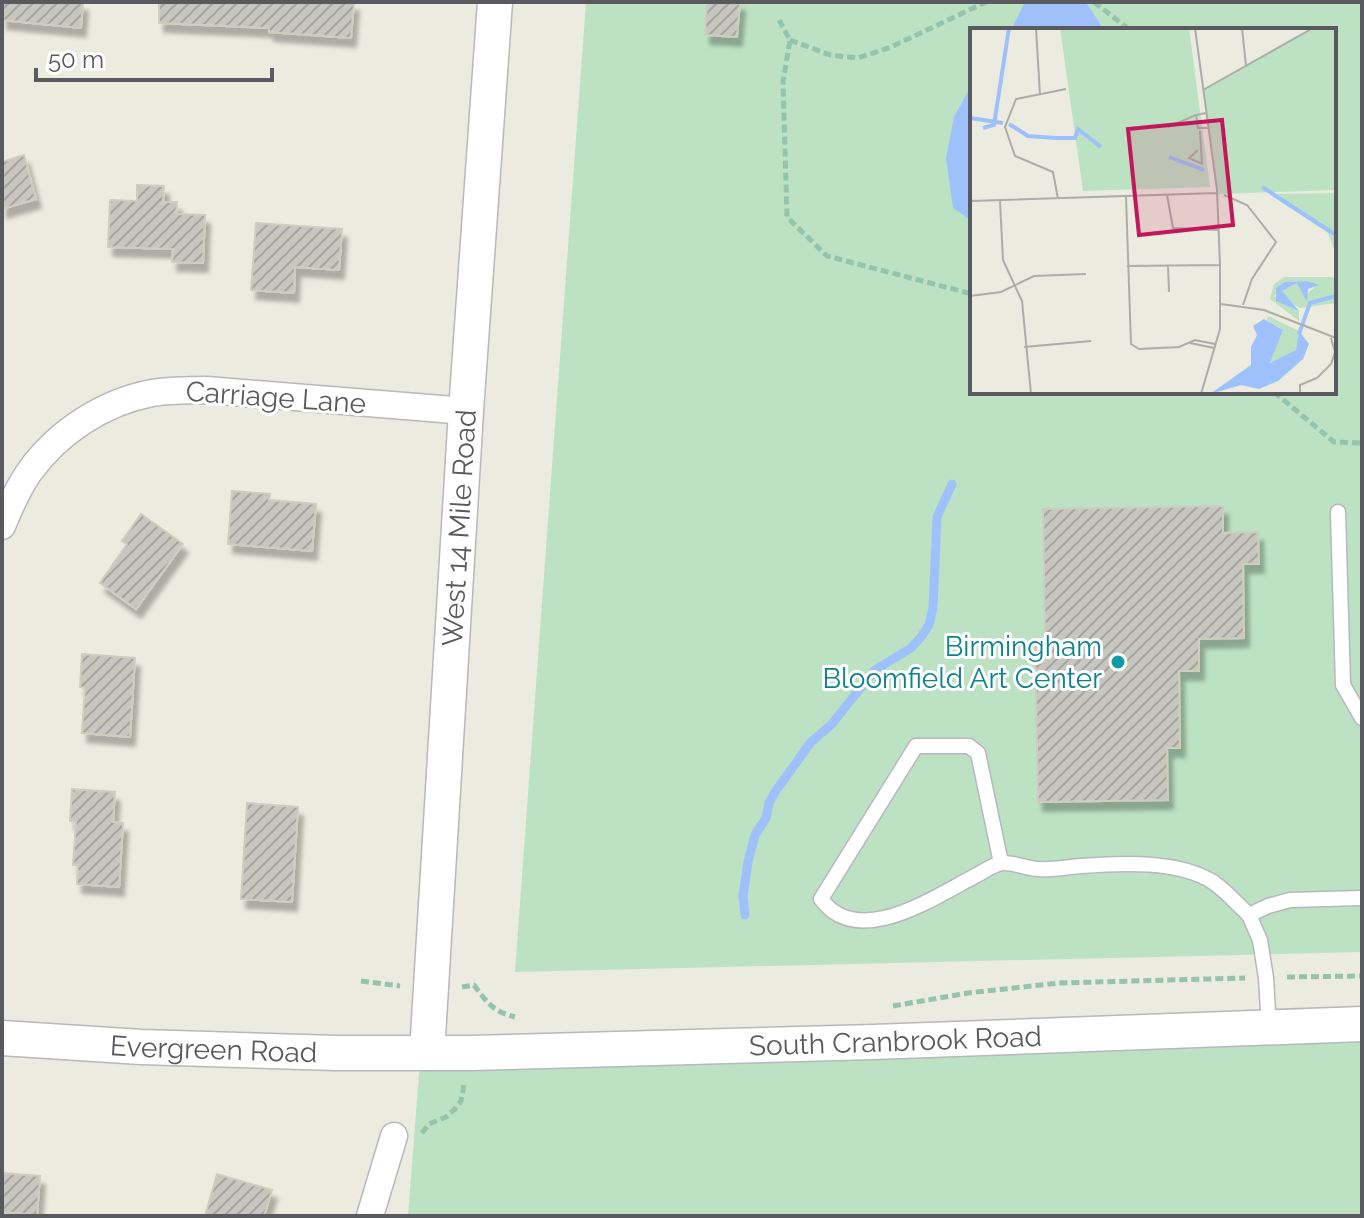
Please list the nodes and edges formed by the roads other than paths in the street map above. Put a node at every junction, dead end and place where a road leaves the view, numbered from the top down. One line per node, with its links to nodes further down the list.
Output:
1 (495, 2): 2 (street, West 14 Mile Road)
2 (466, 411): 4 (street, Carriage Lane); 12 (street, West 14 Mile Road)
3 (1338, 512): 5 (lane)
4 (2, 526)
5 (1362, 718)
6 (1001, 863): 6 (lane); 8 (lane)
7 (1362, 898): 8 (lane)
8 (1249, 915): 10 (lane)
9 (1362, 1024): 10 (street, South Cranbrook Road)
10 (1269, 1028): 12 (street, South Cranbrook Road)
11 (2, 1038): 12 (street, Evergreen Road)
12 (427, 1053)
13 (394, 1136): 14 (street)
14 (370, 1216)

